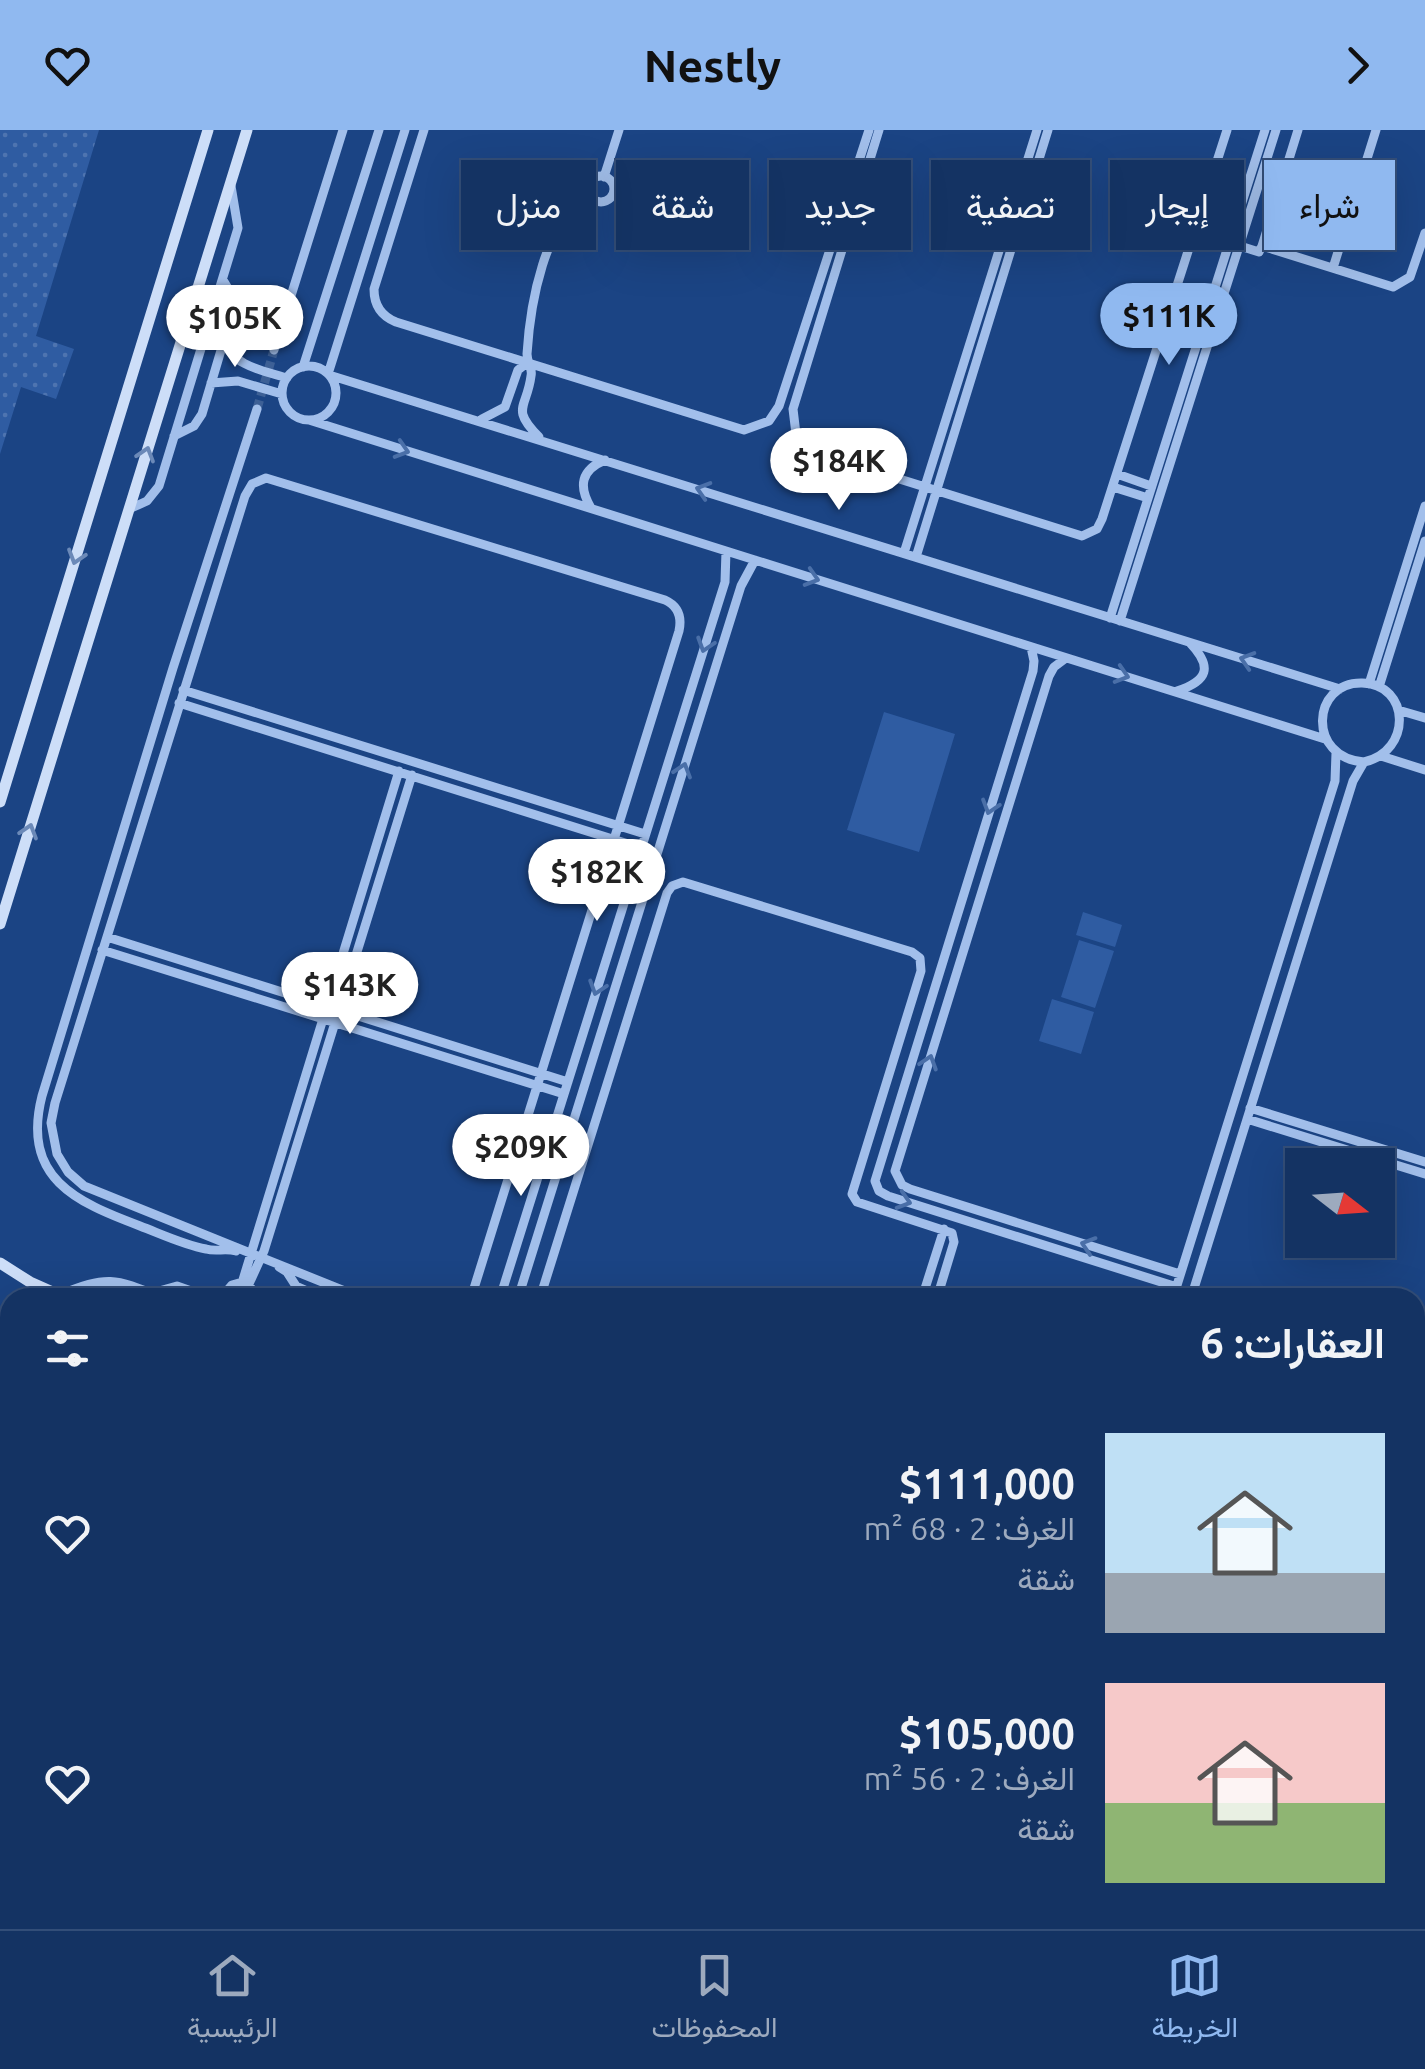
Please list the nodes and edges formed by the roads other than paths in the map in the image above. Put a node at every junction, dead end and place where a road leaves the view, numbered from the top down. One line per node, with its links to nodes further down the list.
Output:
1 (208, 130): 92 (main road, one-way to 92)
2 (247, 130): 21 (main road)
3 (343, 130): 37 (street)
4 (378, 130): 40 (street)
5 (405, 130): 41 (street)
6 (424, 130): 39 (street)
7 (619, 130): 19 (street)
8 (869, 130): 39 (street)
9 (878, 130): 56 (street)
10 (1037, 130): 56 (street)
11 (1048, 130): 58 (street)
12 (1227, 130): 17 (street)
13 (1265, 130): 23 (street)
14 (1276, 130): 24 (street)
15 (1298, 130): 18 (street)
16 (1376, 130): 34 (street)
17 (1218, 160)
18 (1289, 160)
19 (604, 176): 20 (street); 22 (street)
20 (596, 179)
21 (230, 183): 35 (street); 61 (main road, one-way to 21)
22 (596, 200)
23 (1244, 212)
24 (1244, 218)
25 (1425, 233): 34 (street)
26 (1244, 234): 27 (street)
27 (1264, 243): 28 (street)
28 (1244, 248)
29 (550, 250): 39 (street)
30 (1189, 250): 54 (street)
31 (1233, 250): 55 (street)
32 (1233, 250): 68 (street)
33 (1284, 250): 34 (street)
34 (1334, 268)
35 (222, 280): 36 (street); 51 (street)
36 (224, 340): 38 (street); 44 (street)
37 (274, 350)
38 (243, 363): 42 (street); 43 (street)
39 (527, 364): 46 (street); 47 (street)
40 (303, 367): 41 (street); 42 (street)
41 (329, 374): 49 (street); 50 (street)
42 (287, 378): 45 (street)
43 (238, 380): 44 (street); 45 (street)
44 (211, 383): 51 (street)
45 (282, 394): 49 (street)
46 (511, 394): 47 (street); 50 (street)
47 (524, 398): 52 (street)
48 (257, 408): 124 (street)
49 (309, 420): 62 (street, one-way to 62)
50 (480, 420): 52 (street)
51 (174, 436): 61 (street)
52 (540, 440): 53 (street)
53 (605, 460): 62 (street); 65 (street, one-way to 53)
54 (1117, 474): 55 (street); 57 (street)
55 (1151, 486): 59 (street)
56 (923, 487): 58 (street); 65 (street)
57 (1113, 487): 58 (street); 59 (street)
58 (935, 491): 66 (street)
59 (1148, 498): 68 (street)
60 (1425, 506): 72 (street)
61 (129, 509): 99 (main road, one-way to 61)
62 (592, 510): 64 (street)
63 (1425, 541): 72 (street)
64 (726, 551): 67 (street); 77 (street, one-way to 77)
65 (904, 553): 66 (street)
66 (916, 557): 68 (street)
67 (755, 560): 70 (street, one-way to 70); 78 (street)
68 (1115, 619): 69 (street)
69 (1189, 642): 73 (street, one-way to 69); 75 (street)
70 (1030, 646): 71 (street); 86 (street)
71 (1066, 658): 75 (street, one-way to 75); 88 (street)
72 (1374, 686): 73 (street); 79 (street)
73 (1340, 689): 83 (street)
74 (183, 690): 76 (street); 81 (street); 93 (street)
75 (1174, 692): 83 (street)
76 (179, 703): 82 (street); 100 (street)
77 (685, 705): 78 (street); 94 (street)
78 (702, 710): 103 (street, one-way to 78)
79 (1398, 710): 80 (street); 85 (street)
80 (1425, 718)
81 (278, 720): 82 (street); 93 (street)
82 (274, 732): 90 (street)
83 (1325, 739): 84 (street)
84 (1336, 753): 87 (street); 97 (street)
85 (1381, 756): 87 (street); 89 (street)
86 (1005, 760): 88 (street); 113 (street, one-way to 113)
87 (1364, 762): 98 (street)
88 (1021, 766): 114 (street, one-way to 88)
89 (1425, 770)
90 (399, 771): 91 (street); 104 (street)
91 (412, 775): 95 (street); 105 (street)
92 (0, 802)
93 (618, 826): 94 (street); 95 (street)
94 (646, 834): 96 (street)
95 (614, 839): 96 (street); 108 (street)
96 (642, 848): 102 (street)
97 (1300, 892): 98 (street); 119 (street)
98 (1317, 897): 112 (street)
99 (0, 924)
100 (106, 937): 101 (street); 104 (street)
101 (102, 950): 106 (street); 124 (street)
102 (610, 950): 103 (street); 109 (street, one-way to 109)
103 (626, 954): 123 (street)
104 (326, 1006): 105 (street); 106 (street)
105 (339, 1010): 107 (street); 108 (street)
106 (322, 1018): 107 (street); 124 (street)
107 (335, 1022): 110 (street); 124 (street)
108 (540, 1074): 109 (street); 110 (street)
109 (568, 1082): 111 (street)
110 (537, 1086): 111 (street); 135 (street)
111 (564, 1094): 122 (street)
112 (1249, 1113): 115 (street); 116 (street); 120 (street)
113 (888, 1132): 114 (street); 118 (street)
114 (905, 1138): 117 (street)
115 (1425, 1162)
116 (1425, 1174)
117 (897, 1178): 118 (street); 126 (street, one-way to 117)
118 (876, 1186): 141 (street, one-way to 141)
119 (1199, 1215): 120 (street); 126 (street)
120 (1216, 1220): 143 (street)
121 (944, 1229): 138 (street); 139 (street); 140 (street)
122 (520, 1234): 123 (street); 136 (street)
123 (537, 1239): 137 (street)
124 (256, 1255): 127 (street); 133 (street); 134 (street)
125 (0, 1263): 128 (main road)
126 (1180, 1274): 142 (street)
127 (245, 1285): 131 (street); 132 (street)
128 (47, 1288)
129 (84, 1288): 130 (street)
130 (134, 1288)
131 (230, 1288)
132 (247, 1288)
133 (300, 1288)
134 (337, 1288)
135 (474, 1288)
136 (503, 1288)
137 (521, 1288)
138 (543, 1288)
139 (925, 1288)
140 (940, 1288)
141 (1163, 1288)
142 (1176, 1288)
143 (1194, 1288)

